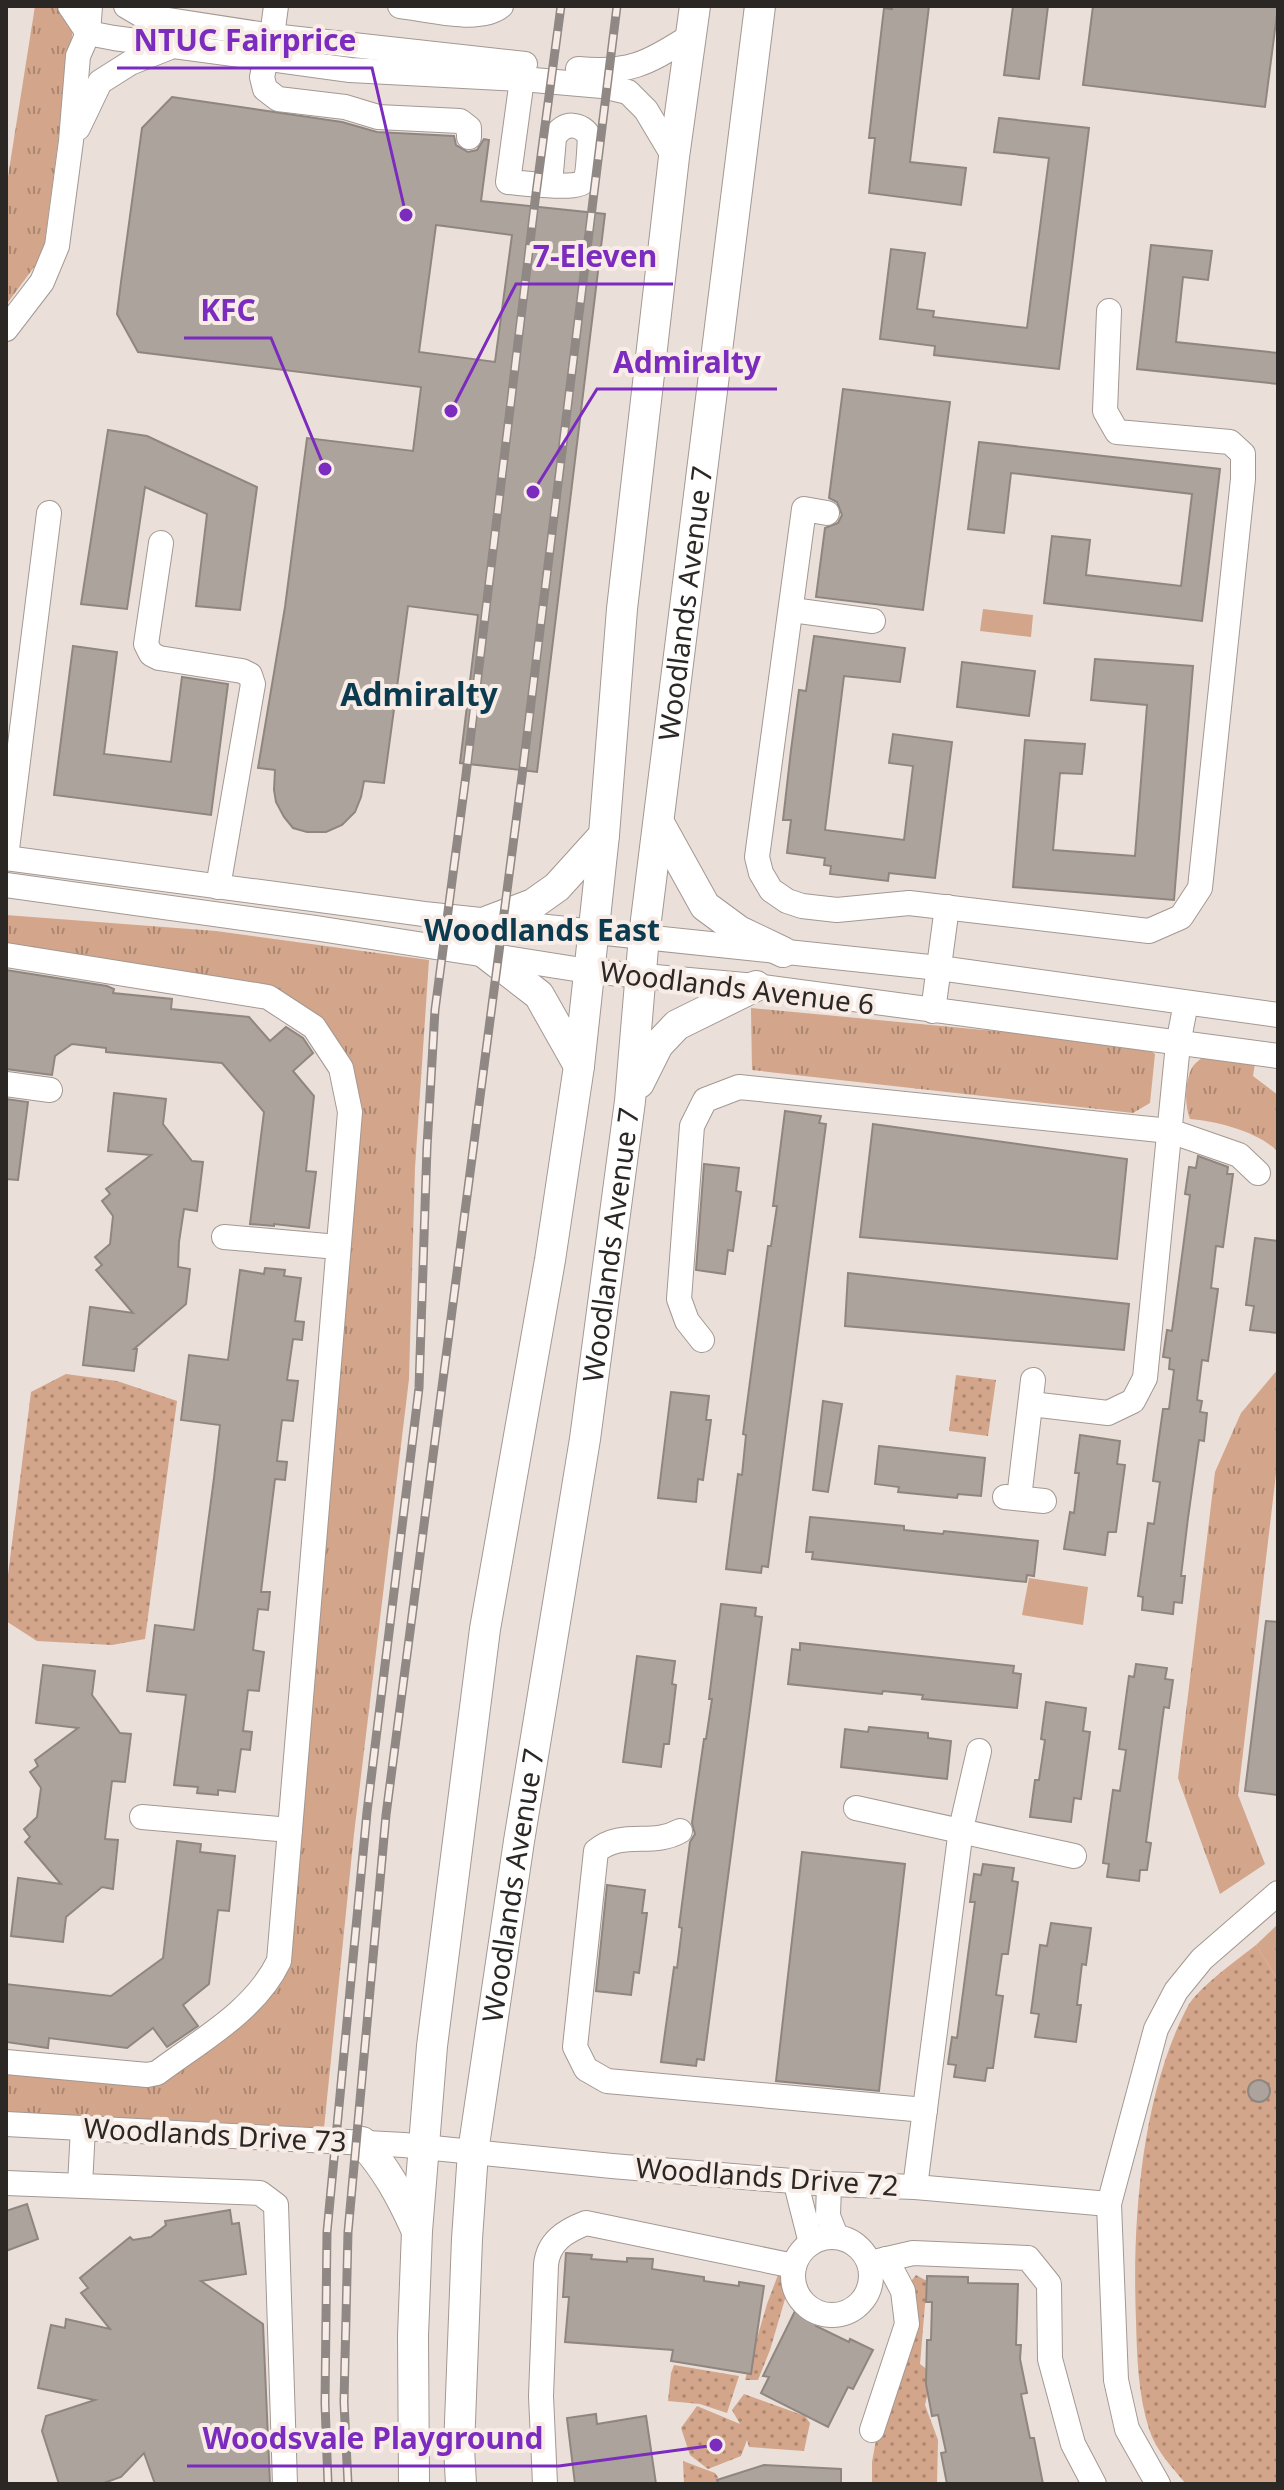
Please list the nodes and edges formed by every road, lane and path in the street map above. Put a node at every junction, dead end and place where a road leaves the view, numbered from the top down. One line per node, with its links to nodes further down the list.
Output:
1 (70, 6): 9 (street)
2 (90, 6): 9 (street)
3 (126, 6): 12 (street)
4 (276, 6): 12 (street)
5 (400, 6): 6 (street)
6 (501, 6)
7 (760, 6): 27 (main road, Woodlands Avenue 7)
8 (693, 21): 10 (street); 18 (main road, Woodlands Avenue 7)
9 (88, 33): 11 (street); 17 (street)
10 (316, 40): 12 (street); 13 (street)
11 (170, 47): 12 (street); 17 (street)
12 (269, 48): 13 (street); 15 (street)
13 (350, 70): 14 (street); 15 (street)
14 (522, 79): 18 (street); 19 (street)
15 (345, 107): 16 (street)
16 (469, 137)
17 (71, 141): 21 (street)
18 (674, 157): 28 (main road, Woodlands Avenue 7)
19 (550, 184)
20 (1109, 311): 32 (street)
21 (6, 329)
22 (49, 513): 29 (street)
23 (814, 521): 25 (street)
24 (161, 543): 31 (street)
25 (792, 610): 26 (street); 32 (street)
26 (873, 621)
27 (659, 823): 35 (main road, Woodlands Avenue 7); 36 (main road)
28 (604, 835): 33 (main road); 34 (main road, Woodlands Avenue 7)
29 (6, 857): 31 (street, Woodlands Avenue 6)
30 (6, 885): 37 (street, Woodlands Avenue 6)
31 (218, 887): 33 (street, Woodlands Avenue 6)
32 (947, 907): 39 (street)
33 (488, 921): 34 (street, Woodlands Avenue 6)
34 (593, 933): 35 (street, Woodlands Avenue 6); 40 (main road, Woodlands Avenue 7)
35 (644, 936): 36 (street, Woodlands Avenue 6); 41 (main road, Woodlands Avenue 7)
36 (783, 952): 39 (street, Woodlands Avenue 6)
37 (486, 954): 40 (street, Woodlands Avenue 6); 48 (main road)
38 (6, 955): 55 (street)
39 (939, 968): 43 (street, Woodlands Avenue 6); 44 (street)
40 (588, 971): 41 (street, Woodlands Avenue 6); 48 (main road, Woodlands Avenue 7)
41 (641, 976): 42 (street, Woodlands Avenue 6); 51 (main road, Woodlands Avenue 7)
42 (756, 986): 44 (street, Woodlands Avenue 6); 51 (main road)
43 (1186, 1003): 45 (street, Woodlands Avenue 6); 46 (street)
44 (933, 1011): 46 (street, Woodlands Avenue 6)
45 (1278, 1015)
46 (1178, 1044): 47 (street, Woodlands Avenue 6); 52 (street)
47 (1278, 1056)
48 (579, 1066): 71 (main road, Woodlands Avenue 7)
49 (6, 1084): 50 (street)
50 (50, 1090)
51 (630, 1101): 72 (main road, Woodlands Avenue 7)
52 (1170, 1131): 53 (street); 56 (street); 57 (street)
53 (1258, 1173)
54 (224, 1237): 55 (street)
55 (338, 1247): 62 (street)
56 (702, 1340)
57 (1044, 1501)
58 (979, 1751): 61 (street)
59 (856, 1808): 61 (street)
60 (142, 1817): 62 (street)
61 (961, 1829): 64 (street); 67 (street)
62 (290, 1830): 66 (street)
63 (680, 1831): 67 (street)
64 (1074, 1856)
65 (1278, 1893): 78 (street)
66 (6, 2062)
67 (925, 2110): 77 (street)
68 (6, 2124): 69 (street, Woodlands Drive 73)
69 (83, 2128): 70 (street, Woodlands Drive 73); 76 (street)
70 (362, 2142): 71 (street, Woodlands Drive 73); 79 (main road)
71 (425, 2147): 72 (street, Woodlands Drive 72); 79 (main road, Woodlands Avenue 7)
72 (473, 2152): 73 (street, Woodlands Drive 72); 87 (main road, Woodlands Avenue 7)
73 (795, 2180): 75 (street, Woodlands Drive 72); 81 (street)
74 (6, 2183): 76 (street)
75 (829, 2184): 77 (street, Woodlands Drive 72); 80 (street)
76 (80, 2185): 85 (street)
77 (915, 2187): 78 (street, Woodlands Drive 72)
78 (1109, 2204): 90 (street)
79 (417, 2231): 86 (main road, Woodlands Avenue 7)
80 (836, 2236): 81 (street); 82 (street)
81 (811, 2243): 83 (street)
82 (878, 2261): 83 (street); 84 (street); 89 (street)
83 (794, 2266): 88 (street)
84 (872, 2430)
85 (285, 2484)
86 (414, 2484)
87 (461, 2484)
88 (545, 2484)
89 (1094, 2484)
90 (1158, 2484)

